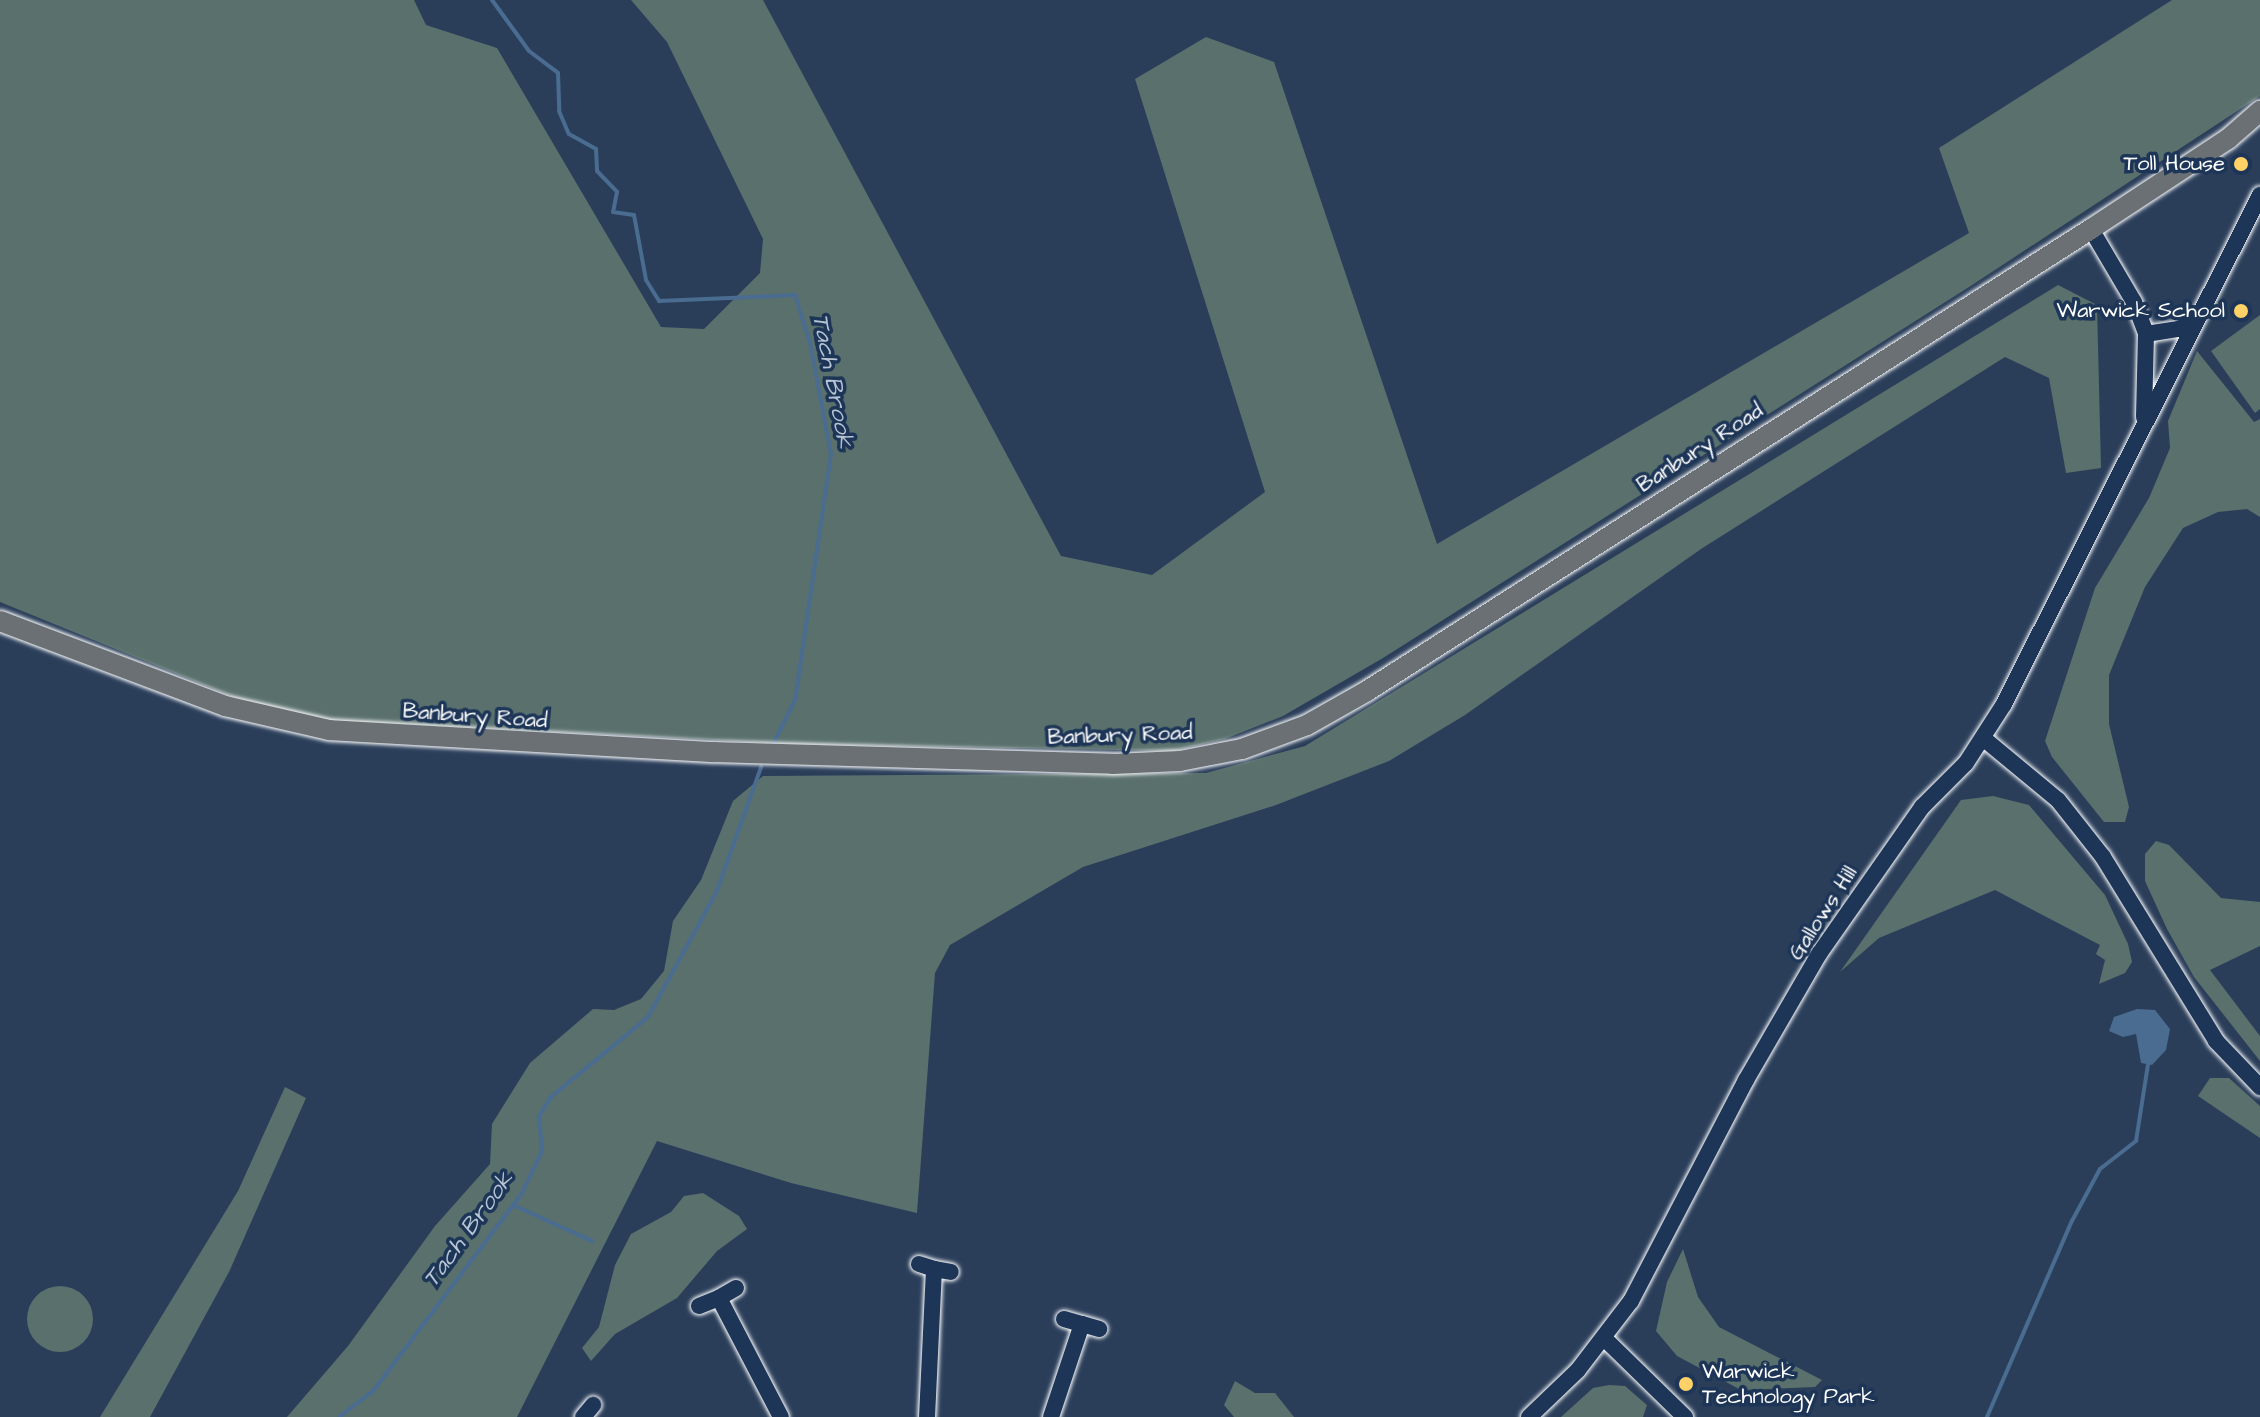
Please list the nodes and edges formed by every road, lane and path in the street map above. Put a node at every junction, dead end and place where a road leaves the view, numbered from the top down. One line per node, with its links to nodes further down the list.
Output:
1 (2260, 111): 3 (main road, Banbury Road)
2 (2260, 128): 3 (main road, Banbury Road)
3 (2228, 139): 5 (main road, Banbury Road)
4 (2260, 195): 6 (street, Gallows Hill)
5 (2091, 229): 7 (street, Gallows Hill); 9 (main road, Banbury Road)
6 (2197, 320): 7 (street); 8 (street, Gallows Hill)
7 (2146, 334): 8 (street, Gallows Hill)
8 (2143, 426): 10 (street, Gallows Hill)
9 (0, 621)
10 (1983, 738): 11 (street); 19 (street, Gallows Hill)
11 (2260, 1087)
12 (951, 1272): 21 (street)
13 (736, 1288): 14 (street)
14 (719, 1298): 15 (street); 20 (street)
15 (699, 1306)
16 (1064, 1319): 17 (street)
17 (1082, 1324): 18 (street); 22 (street)
18 (1099, 1329)
19 (1605, 1339): 23 (street, Gallows Hill); 24 (street)
20 (781, 1417)
21 (927, 1417)
22 (1051, 1417)
23 (1529, 1417)
24 (1685, 1417)

